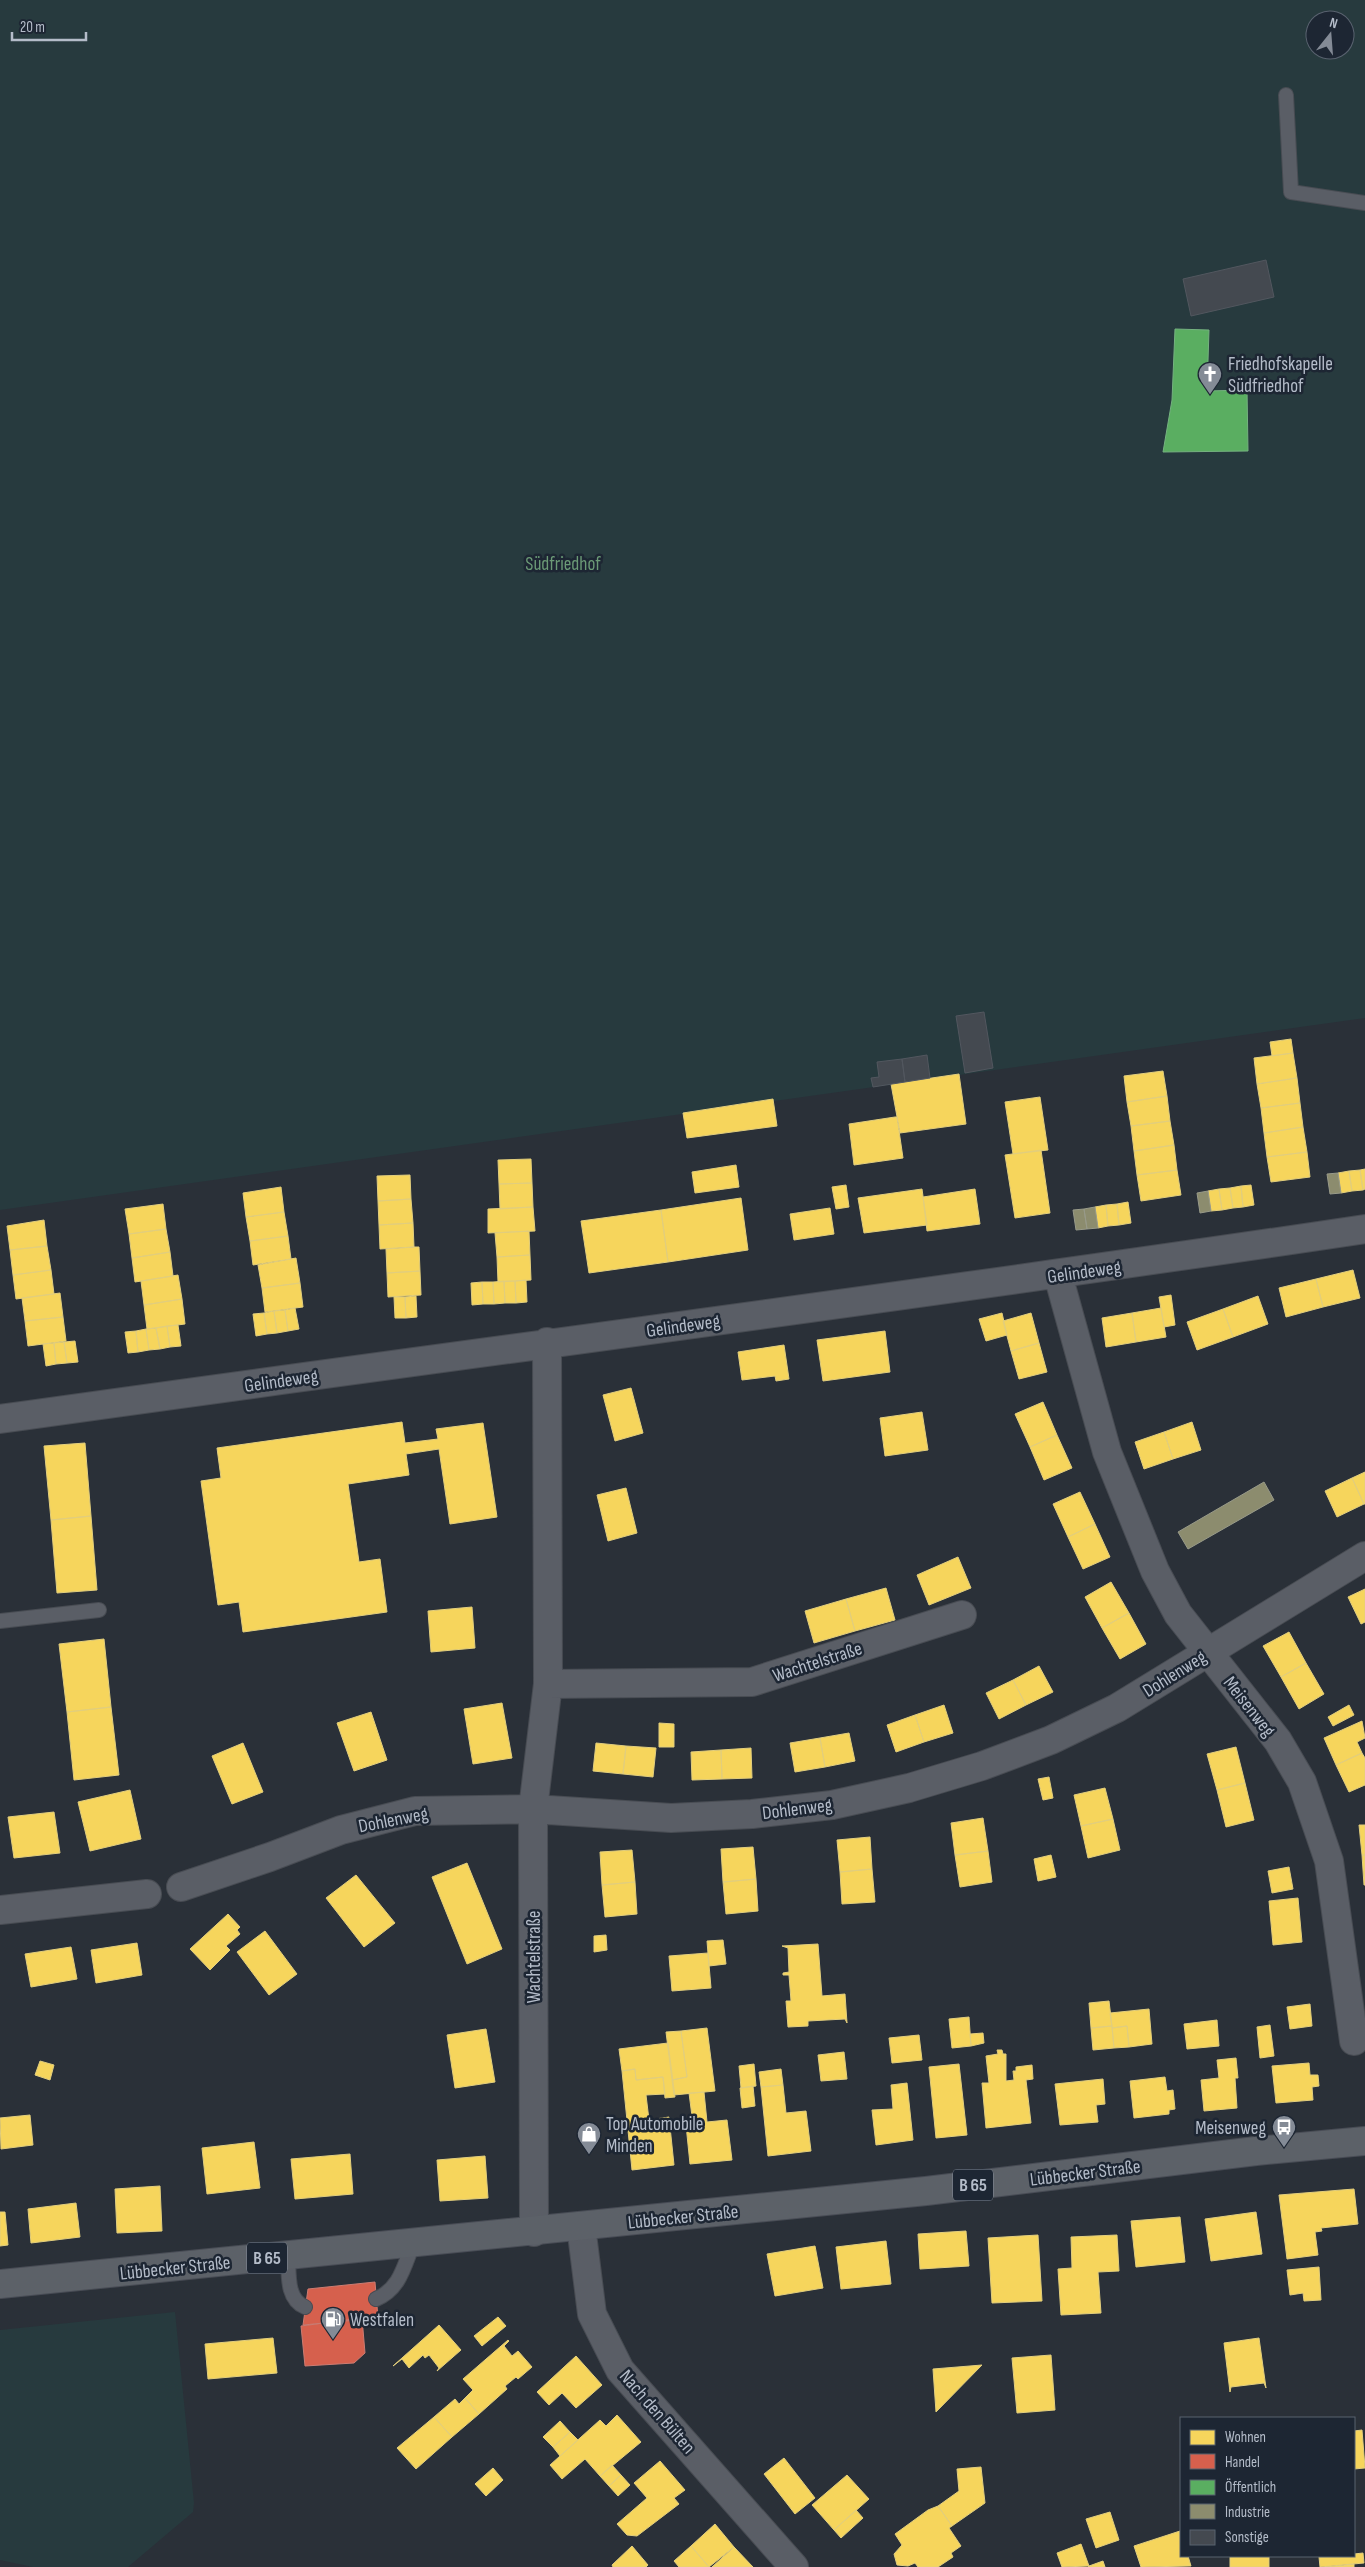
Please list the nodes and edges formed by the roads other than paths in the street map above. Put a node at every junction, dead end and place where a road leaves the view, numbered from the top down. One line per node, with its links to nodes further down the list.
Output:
1 (1286, 95): 2 (lane)
2 (1365, 203)
3 (1365, 1229): 4 (street, Gelindeweg)
4 (1058, 1275): 5 (street, Gelindeweg); 11 (street, Meisenweg)
5 (547, 1342): 6 (street, Gelindeweg); 12 (street, Wachtelstraße)
6 (0, 1419)
7 (1365, 1556): 11 (street, Dohlenweg)
8 (99, 1610): 10 (lane)
9 (962, 1615): 12 (street, Wachtelstraße)
10 (0, 1621)
11 (1208, 1652): 13 (street, Dohlenweg); 17 (street, Meisenweg)
12 (548, 1684): 13 (street, Wachtelstraße)
13 (533, 1809): 14 (street, Dohlenweg); 20 (street, Wachtelstraße)
14 (181, 1887)
15 (147, 1894): 16 (street)
16 (0, 1910)
17 (1354, 2041)
18 (1365, 2142): 19 (main road, Lübbecker Straße / B 65)
19 (581, 2226): 20 (main road, Lübbecker Straße / B 65); 26 (street, Nach den Bülten)
20 (534, 2232): 21 (main road, Lübbecker Straße / B 65)
21 (413, 2244): 22 (main road, Lübbecker Straße / B 65); 24 (lane)
22 (288, 2256): 23 (main road, Lübbecker Straße / B 65); 25 (lane)
23 (0, 2284)
24 (376, 2299)
25 (306, 2307)
26 (794, 2567)

